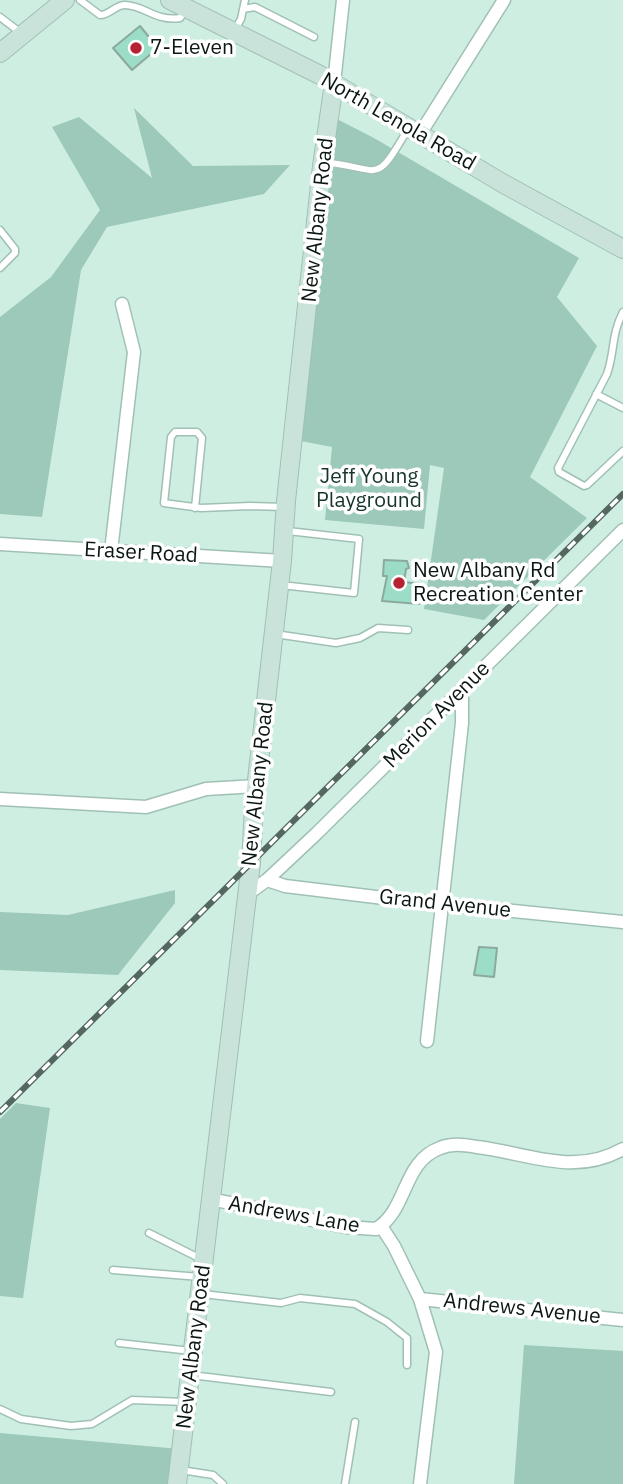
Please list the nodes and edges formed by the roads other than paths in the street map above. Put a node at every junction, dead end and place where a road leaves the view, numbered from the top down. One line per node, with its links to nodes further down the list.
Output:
1 (65, 0): 12 (main road)
2 (80, 0): 7 (lane)
3 (170, 0): 8 (main road, North Lenola Road)
4 (245, 0): 9 (lane)
5 (343, 0): 15 (street)
6 (504, 0): 16 (street)
7 (134, 3): 8 (lane)
8 (187, 9): 11 (main road, North Lenola Road)
9 (243, 9): 11 (lane); 13 (lane)
10 (0, 17): 12 (lane)
11 (234, 31): 15 (main road, North Lenola Road)
12 (23, 34): 14 (main road)
13 (314, 37)
14 (0, 53)
15 (334, 83): 16 (main road, North Lenola Road); 17 (main road, New Albany Road)
16 (415, 131): 17 (lane); 19 (main road, North Lenola Road)
17 (323, 162): 26 (main road, New Albany Road)
18 (0, 230): 20 (lane)
19 (623, 249)
20 (0, 268)
21 (122, 304): 31 (street)
22 (623, 312): 23 (lane)
23 (596, 394): 24 (lane); 25 (lane)
24 (623, 408)
25 (623, 451)
26 (286, 507): 27 (lane); 29 (main road, New Albany Road)
27 (195, 508): 27 (lane)
28 (623, 530): 36 (street, Merion Avenue)
29 (284, 531): 32 (main road, New Albany Road); 33 (lane)
30 (0, 544): 31 (street, Eraser Road)
31 (111, 551): 32 (street, Eraser Road)
32 (282, 561): 33 (main road, New Albany Road)
33 (279, 585): 35 (main road, New Albany Road)
34 (408, 630): 35 (lane)
35 (274, 634): 37 (main road, New Albany Road)
36 (462, 689): 39 (street, Merion Avenue); 41 (street)
37 (256, 786): 38 (street); 40 (main road, New Albany Road)
38 (0, 799)
39 (267, 880): 40 (street, Merion Avenue); 41 (street, Grand Avenue)
40 (246, 895): 45 (main road, New Albany Road)
41 (443, 904): 42 (street, Grand Avenue); 43 (street)
42 (623, 922)
43 (427, 1041)
44 (623, 1149): 46 (street, Andrews Lane)
45 (211, 1199): 46 (street, Andrews Lane); 49 (main road, New Albany Road)
46 (381, 1226): 50 (street, Andrews Avenue)
47 (149, 1233): 49 (lane)
48 (113, 1270): 49 (lane)
49 (202, 1277): 53 (main road, New Albany Road); 54 (lane)
50 (420, 1298): 51 (street, Andrews Avenue); 63 (street)
51 (623, 1320)
52 (119, 1343): 53 (lane)
53 (193, 1351): 55 (main road, New Albany Road)
54 (407, 1365)
55 (190, 1375): 56 (lane); 57 (main road, New Albany Road)
56 (331, 1392)
57 (187, 1402): 58 (lane); 60 (main road, New Albany Road)
58 (0, 1409)
59 (355, 1422): 62 (lane)
60 (178, 1477): 61 (lane)
61 (223, 1484)
62 (345, 1484)
63 (420, 1484)

